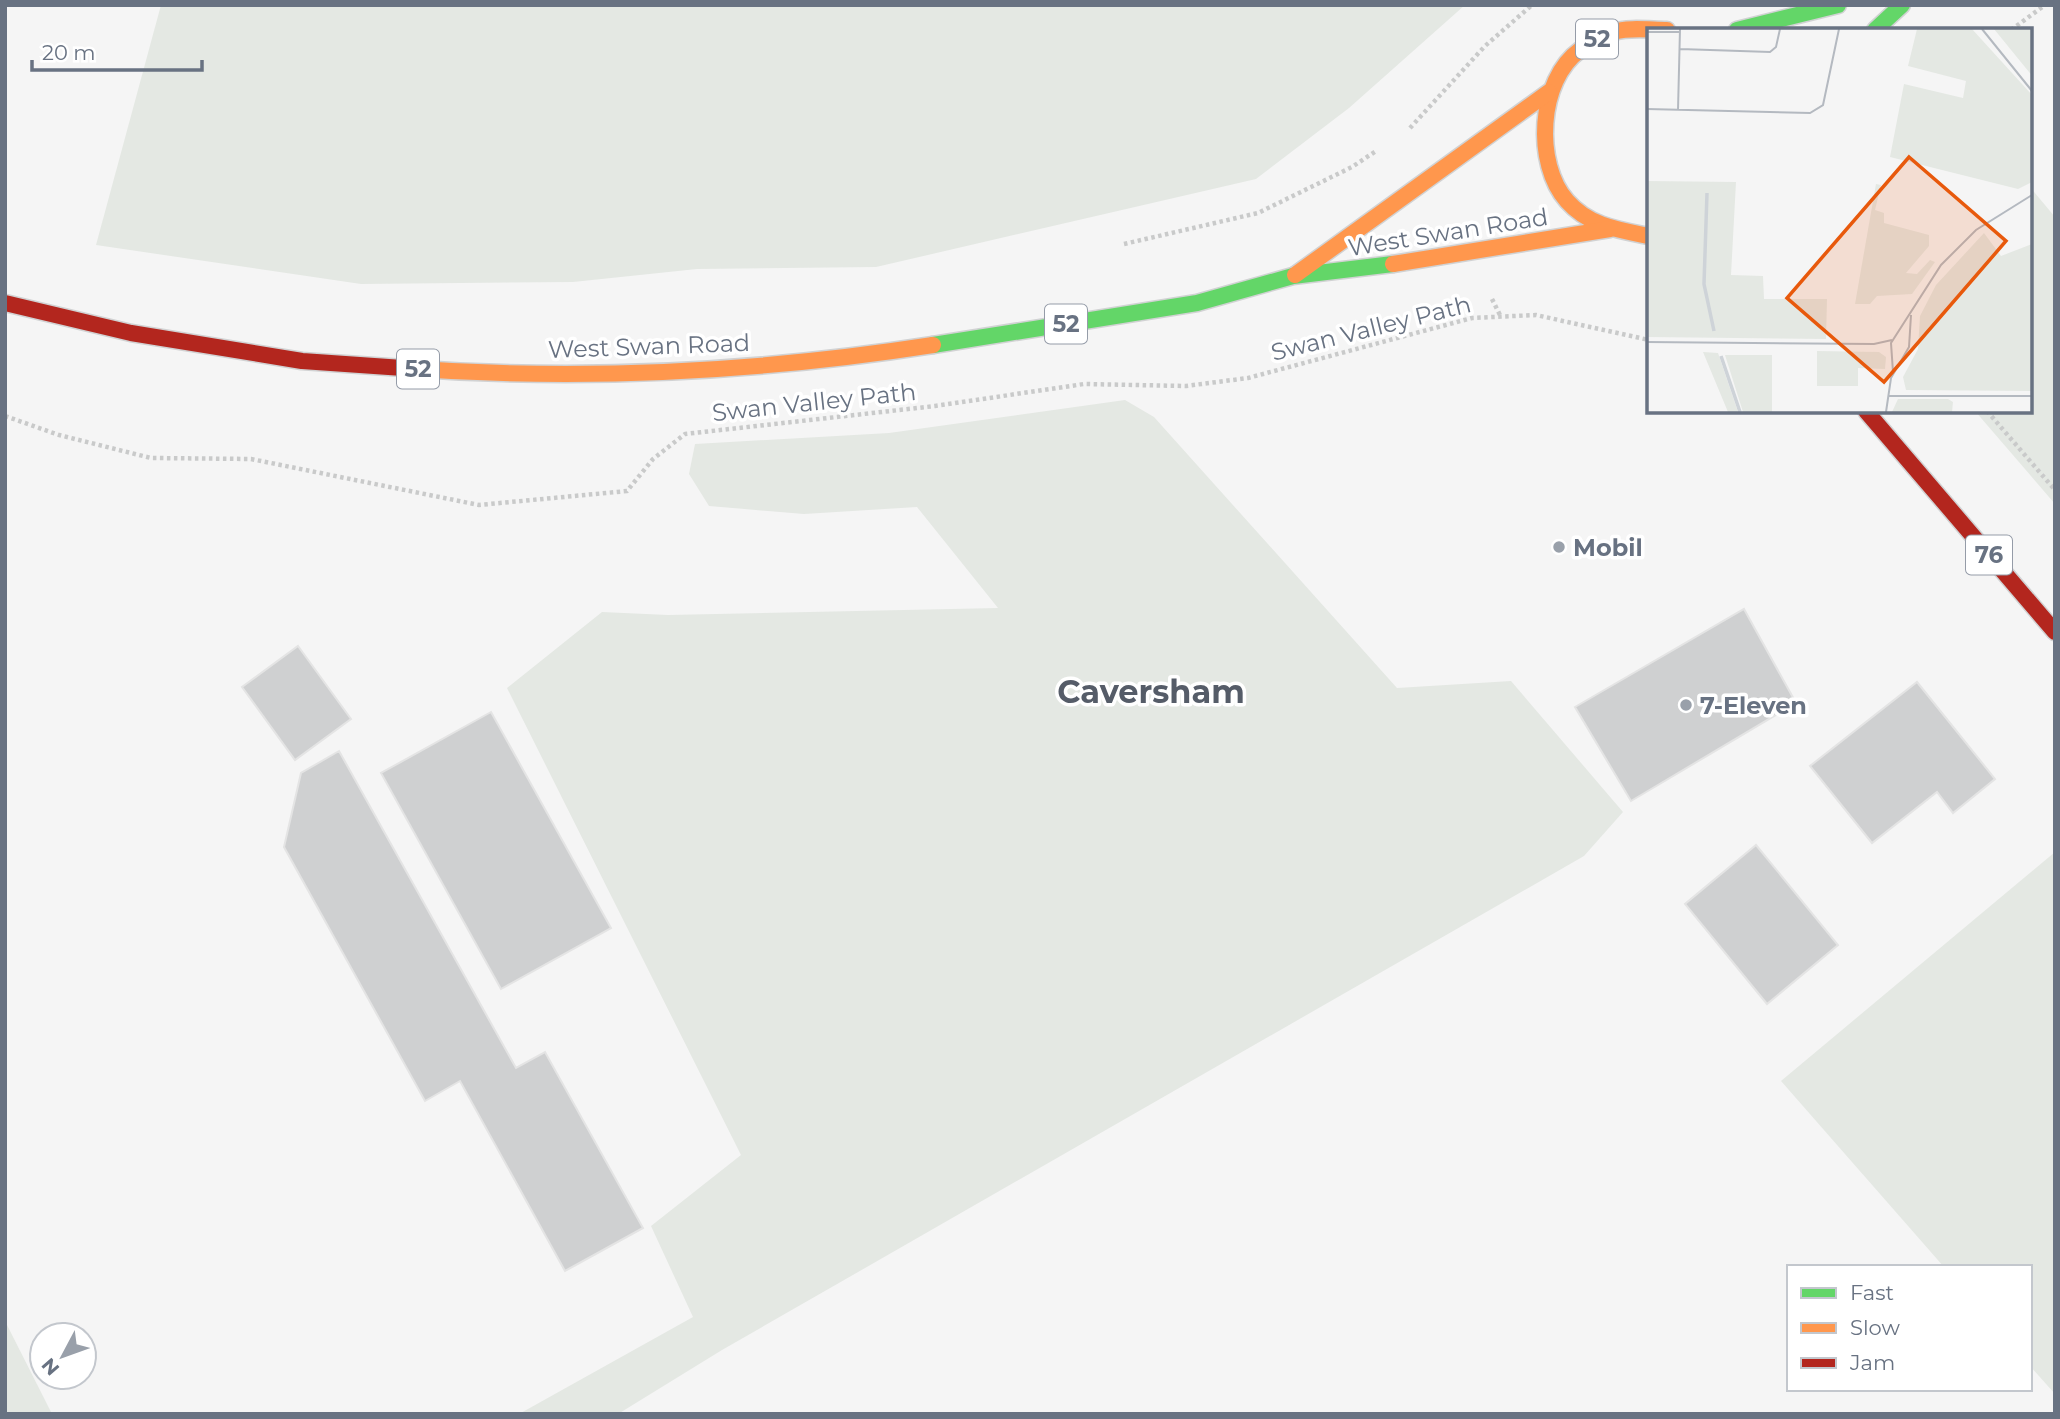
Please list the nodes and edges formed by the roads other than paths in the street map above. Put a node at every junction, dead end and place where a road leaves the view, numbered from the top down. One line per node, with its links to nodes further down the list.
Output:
1 (1838, 5): 4 (main road)
2 (1902, 5): 5 (main road)
3 (1656, 28): 6 (main road, 52)
4 (1745, 28)
5 (1877, 28)
6 (1549, 92): 7 (main road, 52); 9 (main road, West Swan Road / 52)
7 (1610, 229): 8 (main road, 52); 9 (main road, West Swan Road / 52)
8 (1647, 236)
9 (1293, 276): 10 (main road, West Swan Road / 52)
10 (5, 303)
11 (1868, 413): 12 (main road, 76)
12 (2055, 632)

